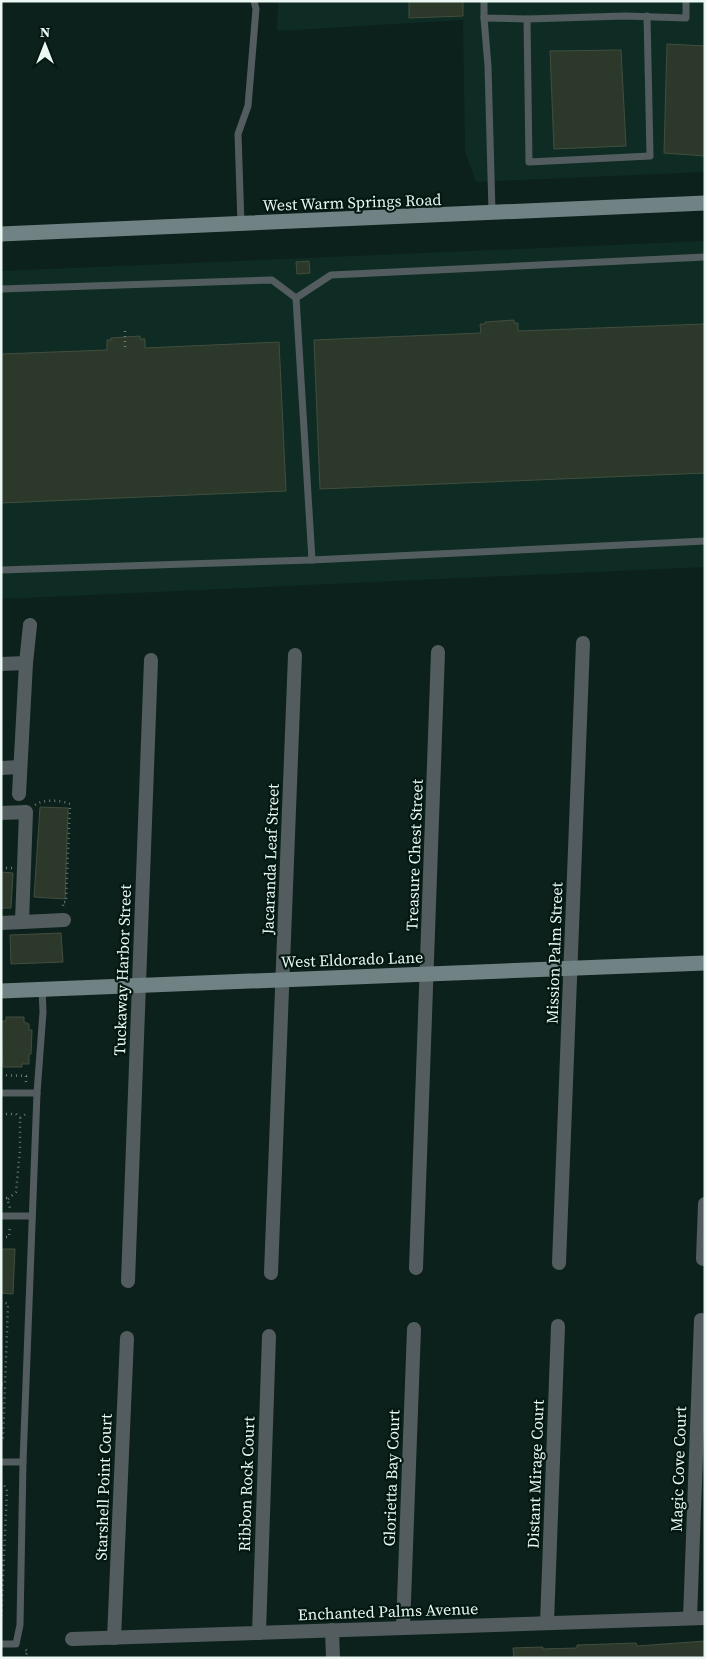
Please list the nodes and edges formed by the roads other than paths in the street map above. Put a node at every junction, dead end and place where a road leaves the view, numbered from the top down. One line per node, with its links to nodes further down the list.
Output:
1 (254, 1): 9 (lane)
2 (484, 1): 5 (lane)
3 (686, 1): 4 (lane)
4 (647, 16): 6 (lane); 6 (lane)
5 (484, 18): 6 (lane); 8 (lane)
6 (527, 20)
7 (705, 203): 8 (street, West Warm Springs Road)
8 (492, 214): 9 (street, West Warm Springs Road)
9 (241, 224): 10 (street, West Warm Springs Road)
10 (1, 234)
11 (705, 257): 13 (lane)
12 (1, 289): 13 (lane)
13 (296, 298): 15 (lane)
14 (705, 542): 15 (lane)
15 (312, 560): 16 (lane)
16 (1, 570)
17 (30, 625): 22 (street)
18 (584, 643): 32 (street, Mission Palm Street)
19 (438, 652): 33 (street, Treasure Chest Street)
20 (295, 655): 34 (street, Jacaranda Leaf Street)
21 (151, 660): 35 (street, Tuckaway Harbor Street)
22 (26, 663): 23 (street); 24 (street)
23 (1, 664)
24 (20, 767): 25 (street); 26 (street)
25 (1, 768)
26 (19, 794)
27 (1, 813): 30 (street)
28 (64, 920): 30 (street)
29 (1, 922): 30 (street)
30 (22, 922)
31 (705, 963): 32 (street, West Eldorado Lane)
32 (570, 968): 33 (street, West Eldorado Lane); 44 (street, Mission Palm Street)
33 (427, 974): 34 (street, West Eldorado Lane); 45 (street, Treasure Chest Street)
34 (283, 979): 35 (street, West Eldorado Lane); 46 (street, Jacaranda Leaf Street)
35 (138, 985): 36 (street, West Eldorado Lane); 47 (street, Tuckaway Harbor Street)
36 (42, 989): 37 (street, West Eldorado Lane); 39 (lane)
37 (1, 991)
38 (1, 1093): 39 (lane)
39 (37, 1093): 42 (lane)
40 (705, 1204): 43 (street)
41 (1, 1216): 42 (lane)
42 (32, 1216): 54 (lane)
43 (703, 1259)
44 (559, 1263)
45 (416, 1268)
46 (271, 1274)
47 (128, 1281)
48 (701, 1320): 55 (street, Magic Cove Court)
49 (558, 1326): 57 (street, Distant Mirage Court)
50 (414, 1329): 58 (street, Glorietta Bay Court)
51 (269, 1336): 60 (street, Ribbon Rock Court)
52 (127, 1338): 61 (street, Starshell Point Court)
53 (1, 1462): 54 (lane)
54 (23, 1462): 63 (lane)
55 (690, 1618): 56 (street, Enchanted Palms Avenue); 57 (street, Enchanted Palms Avenue)
56 (705, 1618)
57 (547, 1623): 58 (street, Enchanted Palms Avenue)
58 (403, 1628): 59 (street, Enchanted Palms Avenue)
59 (332, 1630): 60 (street, Enchanted Palms Avenue); 64 (street)
60 (258, 1633): 61 (street, Enchanted Palms Avenue)
61 (114, 1638): 62 (street, Enchanted Palms Avenue)
62 (72, 1639)
63 (1, 1644)
64 (332, 1658)

